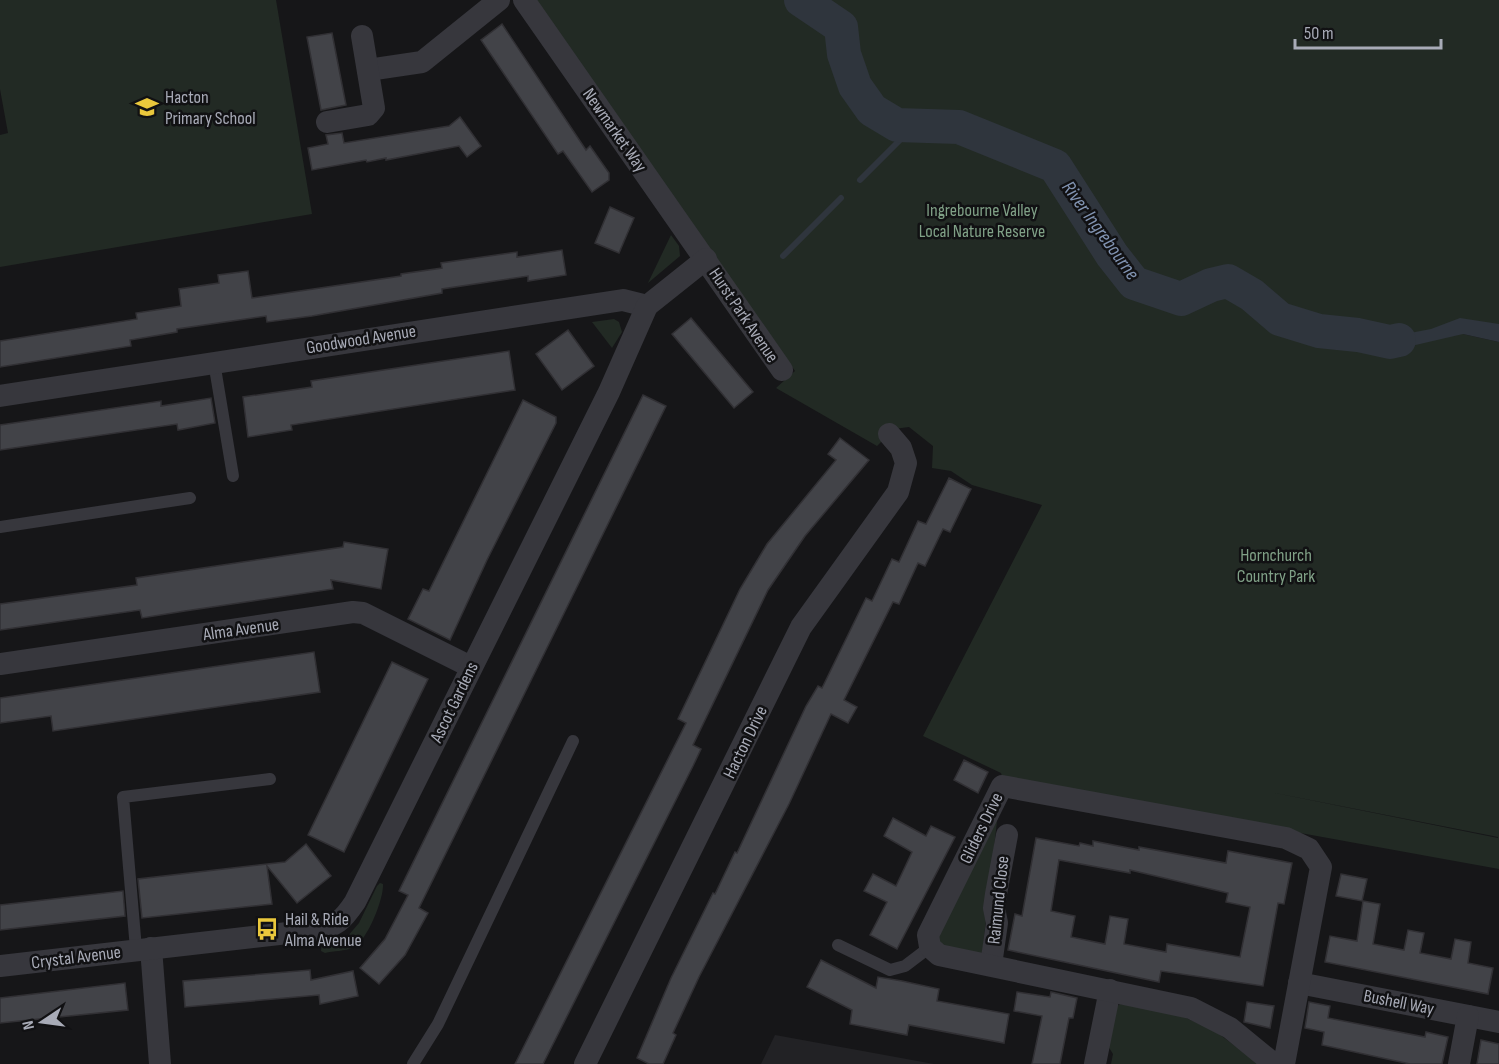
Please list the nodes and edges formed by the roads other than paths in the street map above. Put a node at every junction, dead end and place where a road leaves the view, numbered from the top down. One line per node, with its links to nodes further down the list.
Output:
1 (499, 0): 4 (street)
2 (525, 0): 6 (street, Newmarket Way)
3 (362, 36): 4 (street)
4 (368, 70): 5 (street)
5 (327, 122)
6 (706, 259): 7 (street); 9 (street, Hurst Park Avenue)
7 (647, 306): 8 (street, Goodwood Avenue); 16 (street, Ascot Gardens)
8 (214, 362): 10 (street, Goodwood Avenue); 12 (lane)
9 (782, 370)
10 (0, 396)
11 (889, 434): 31 (street, Hacton Drive)
12 (233, 476)
13 (190, 498): 14 (lane)
14 (0, 527)
15 (0, 663): 16 (street, Alma Avenue)
16 (471, 667): 22 (street, Ascot Gardens)
17 (573, 741): 30 (lane)
18 (270, 779): 22 (lane)
19 (1007, 835): 23 (street, Raimund Close)
20 (838, 945): 21 (lane)
21 (930, 947): 23 (street); 25 (street, Gliders Drive)
22 (144, 949): 24 (street, Crystal Avenue); 29 (street)
23 (991, 965): 26 (street)
24 (0, 966)
25 (1299, 983): 27 (street, Bushell Way); 34 (street)
26 (1110, 990): 32 (street); 33 (street)
27 (1468, 1016): 28 (street, Bushell Way); 35 (street)
28 (1499, 1022)
29 (160, 1064)
30 (412, 1064)
31 (585, 1064)
32 (1095, 1064)
33 (1274, 1064)
34 (1284, 1064)
35 (1459, 1064)

